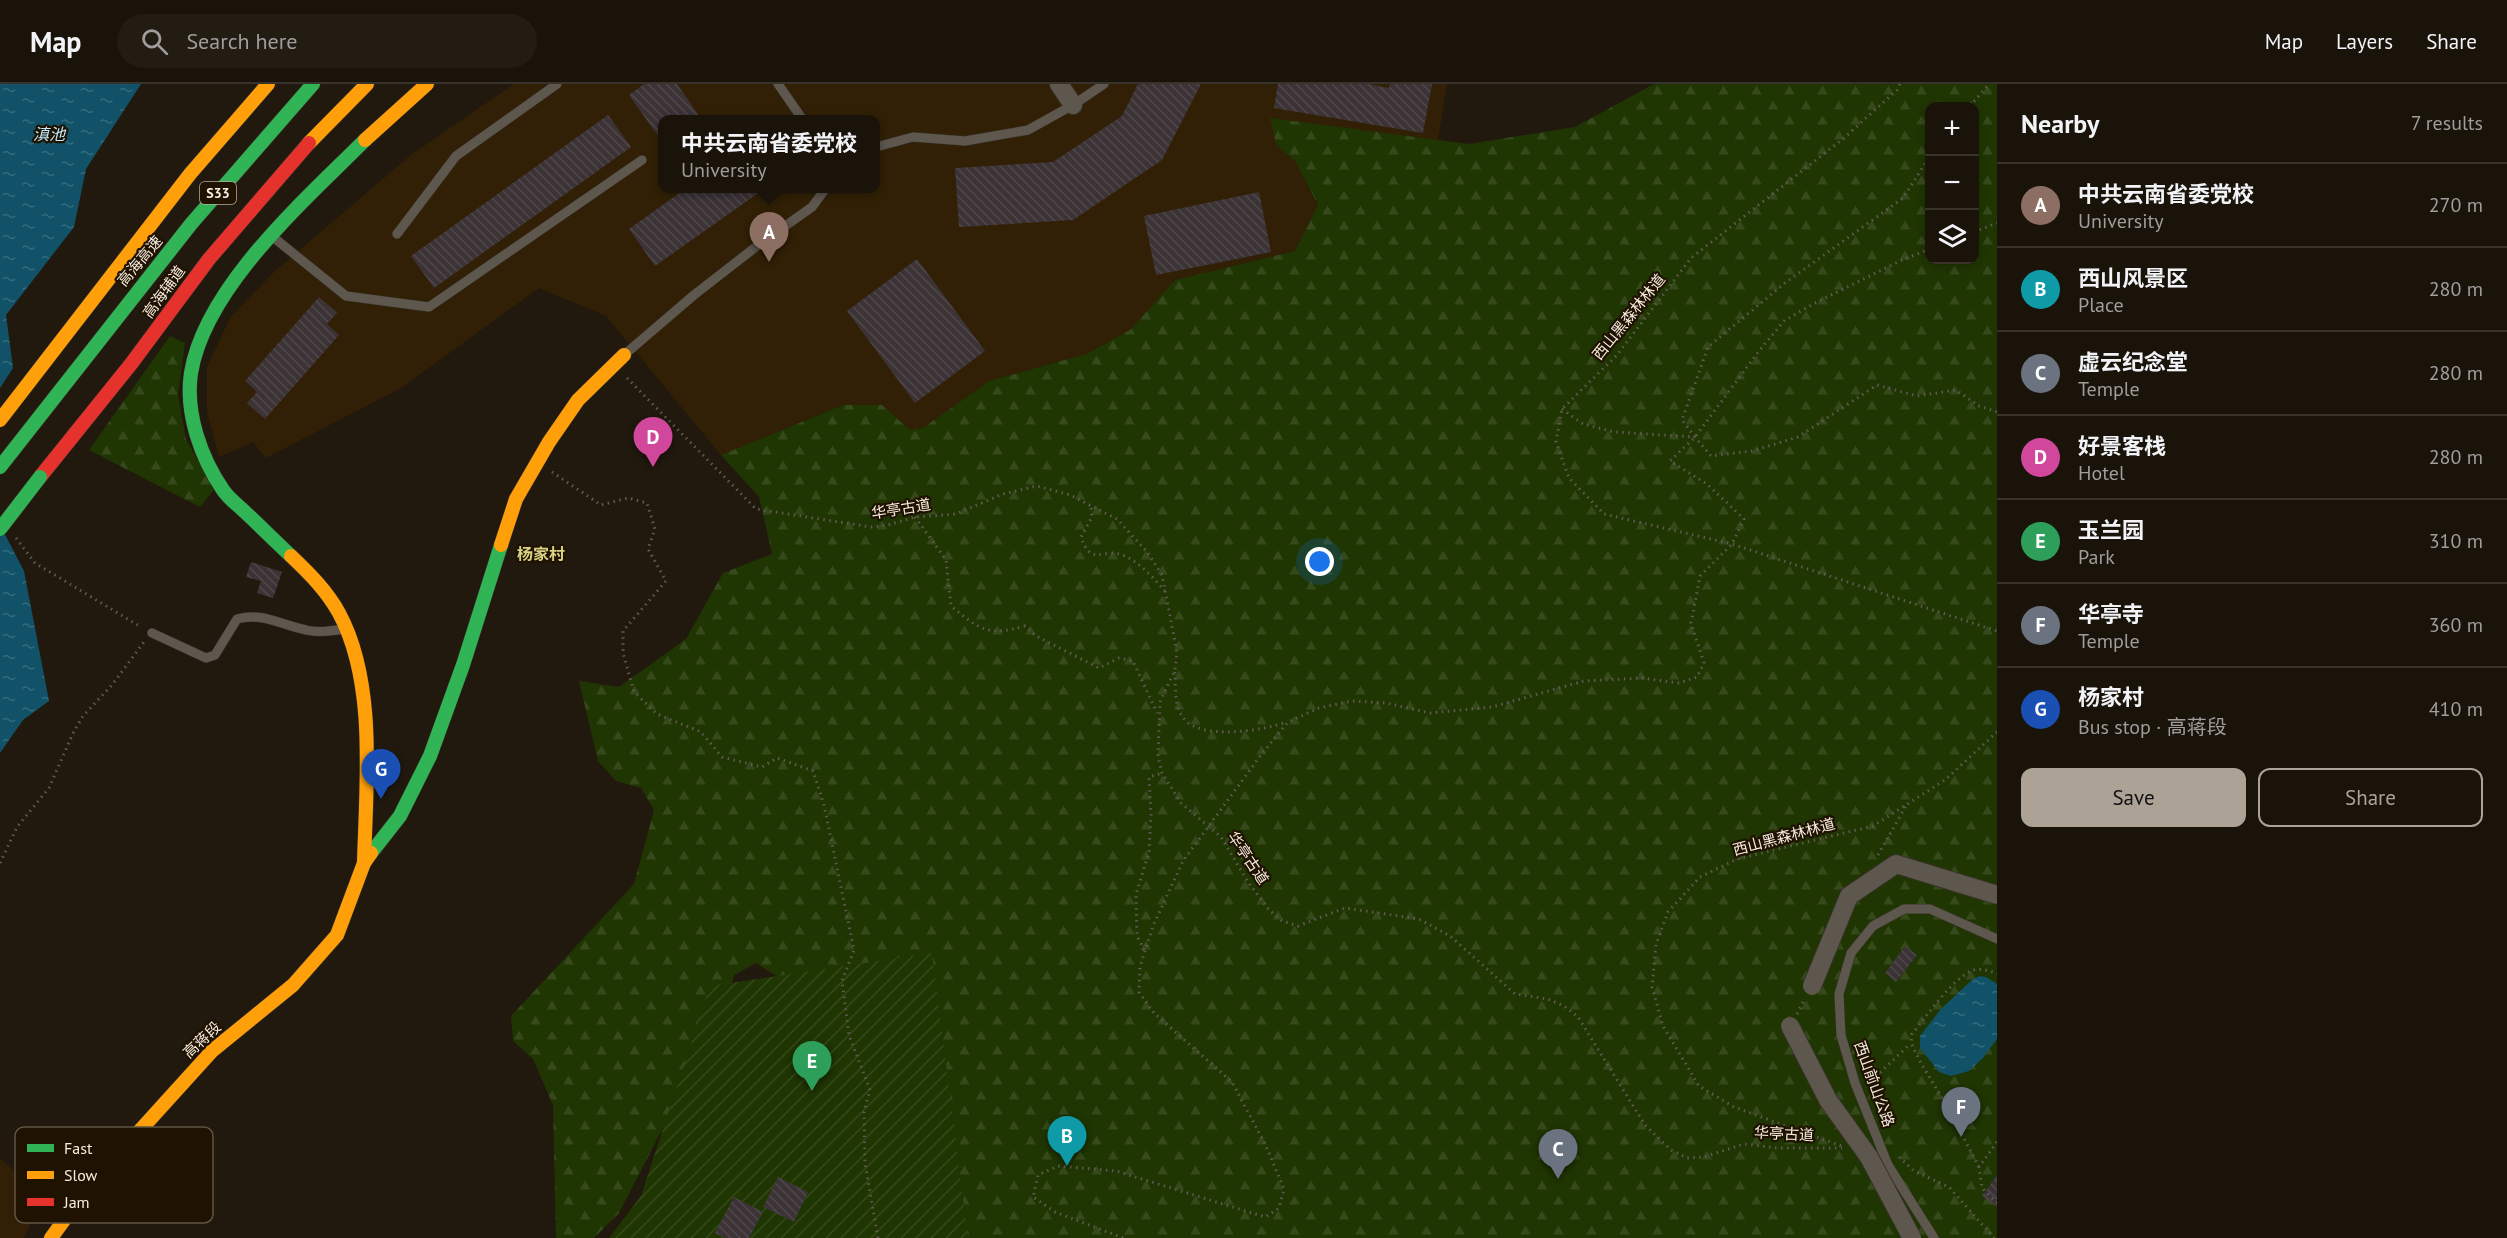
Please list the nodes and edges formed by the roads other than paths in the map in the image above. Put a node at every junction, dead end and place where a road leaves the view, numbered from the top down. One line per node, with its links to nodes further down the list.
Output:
1 (268, 84): 17 (main road, 高海高速 / S33)
2 (313, 84): 18 (main road, 高海高速 / S33)
3 (367, 84): 19 (main road, 高海辅道, bridge)
4 (427, 84): 15 (main road)
5 (557, 84): 14 (lane)
6 (778, 84): 10 (lane)
7 (1059, 84): 9 (street)
8 (1104, 84): 9 (lane)
9 (1073, 105): 11 (lane)
10 (800, 115)
11 (880, 146)
12 (642, 160): 15 (lane)
13 (823, 193): 16 (lane)
14 (397, 234)
15 (271, 236): 20 (main road)
16 (624, 355): 22 (main road)
17 (0, 420)
18 (0, 467)
19 (0, 529)
20 (346, 629): 21 (lane); 22 (main road)
21 (152, 633)
22 (364, 863): 27 (main road, 高蒋段)
23 (1997, 895): 25 (street, bridge)
24 (1997, 939): 31 (lane, 西山前山公路)
25 (1812, 986)
26 (1790, 1026): 30 (street, bridge)
27 (142, 1127)
28 (62, 1223): 29 (main road, 高蒋段)
29 (51, 1238)
30 (1912, 1238)
31 (1934, 1238)

